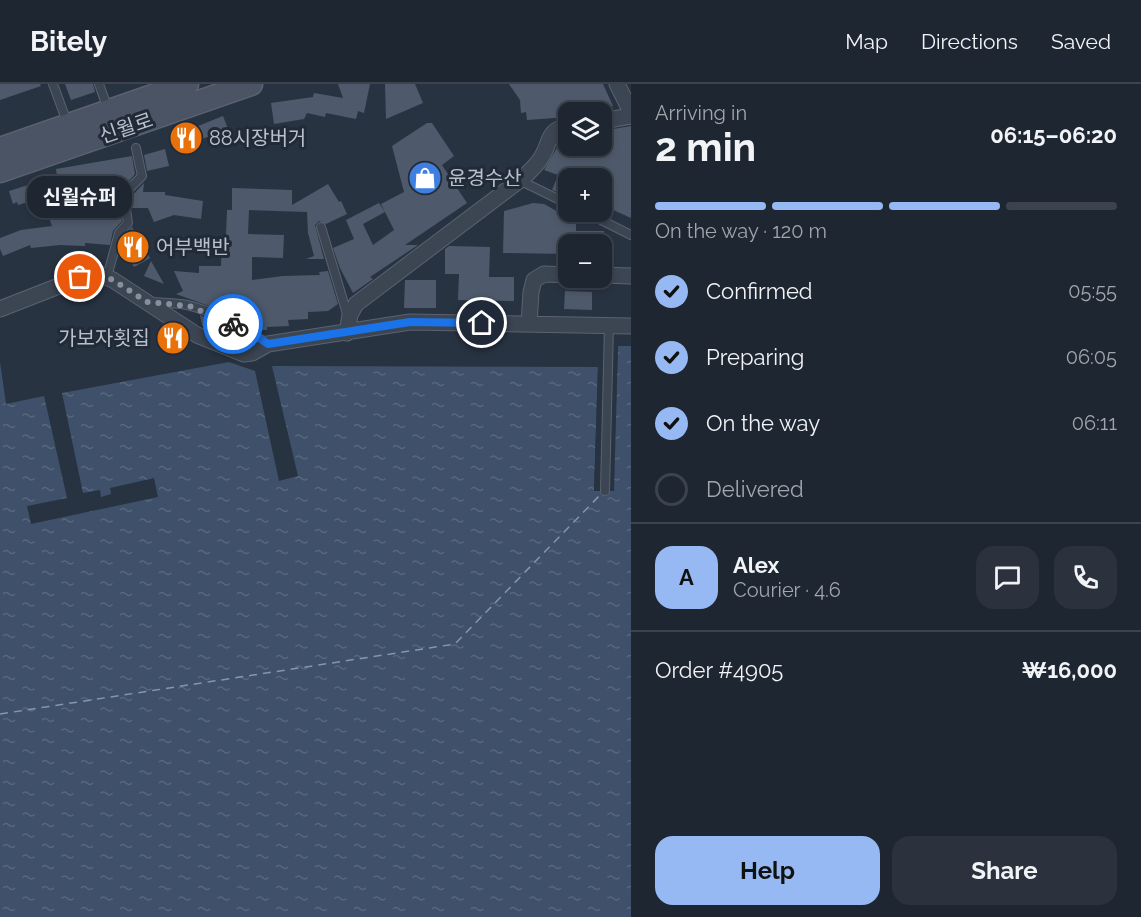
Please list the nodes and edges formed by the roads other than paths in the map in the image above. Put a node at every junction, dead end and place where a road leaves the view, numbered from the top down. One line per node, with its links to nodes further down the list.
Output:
1 (53, 84): 9 (lane)
2 (99, 84): 6 (lane)
3 (187, 84): 6 (street, 신월로)
4 (251, 84): 13 (street, 신월로)
5 (617, 84): 7 (street)
6 (109, 110): 9 (street, 신월로)
7 (631, 114): 8 (street)
8 (612, 119)
9 (68, 125): 12 (street, 신월로)
10 (558, 129): 14 (street)
11 (136, 148): 22 (lane)
12 (0, 149)
13 (0, 171)
14 (519, 180): 15 (lane); 26 (street)
15 (558, 199)
16 (604, 222): 18 (lane)
17 (321, 227): 26 (lane)
18 (631, 236)
19 (558, 275): 25 (street)
20 (612, 275): 21 (street)
21 (631, 276)
22 (107, 277): 23 (street); 24 (street)
23 (147, 302): 29 (lane); 29 (street)
24 (0, 309)
25 (529, 324): 26 (street); 27 (street)
26 (348, 326): 29 (street)
27 (609, 326): 28 (street); 30 (lane)
28 (631, 326)
29 (268, 344)
30 (605, 490)

